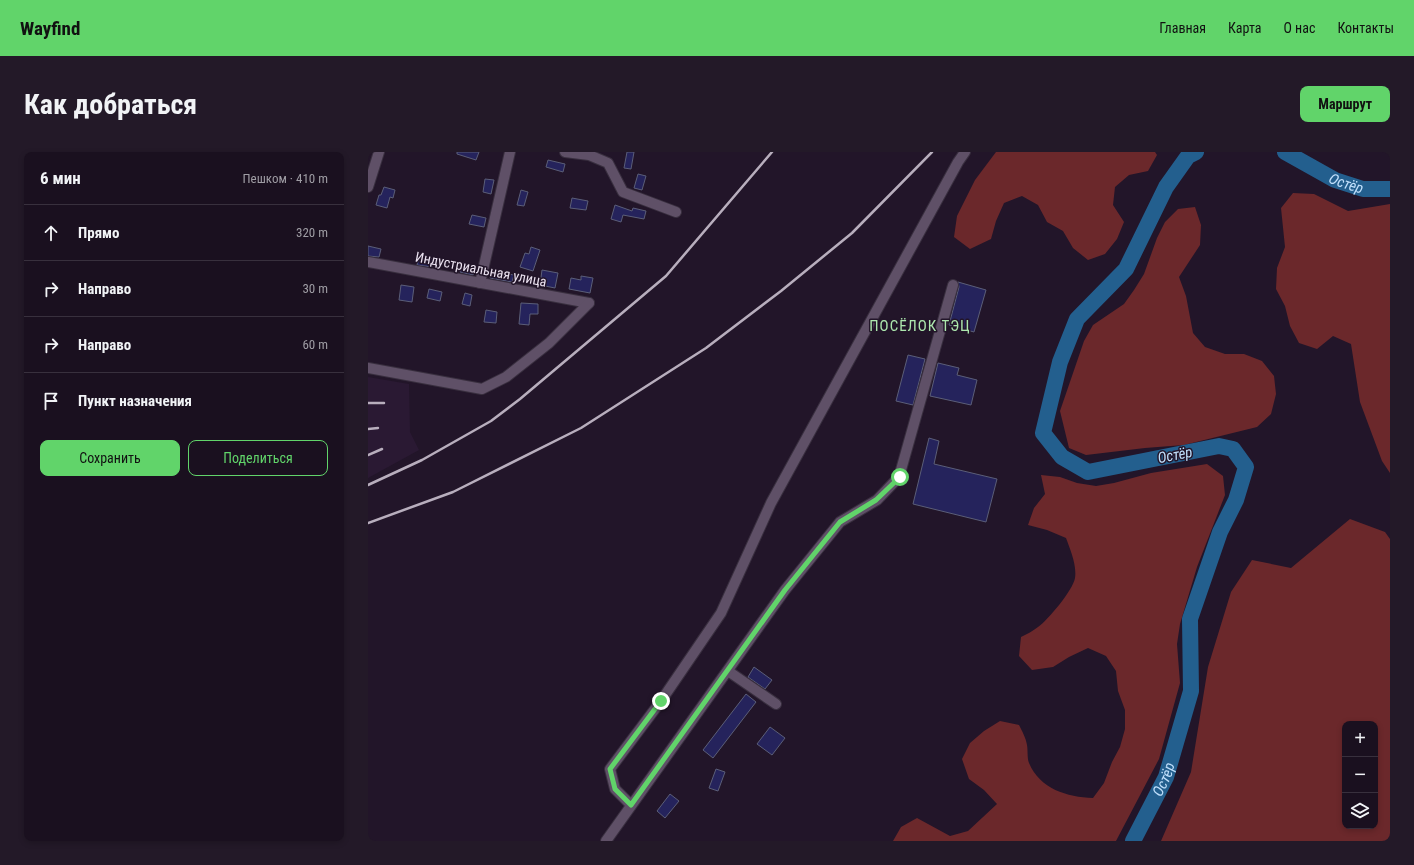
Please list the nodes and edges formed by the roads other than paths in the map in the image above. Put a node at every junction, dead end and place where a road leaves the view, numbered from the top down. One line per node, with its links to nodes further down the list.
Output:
1 (379, 152): 5 (street)
2 (510, 152): 8 (street)
3 (565, 152): 6 (street)
4 (965, 152): 13 (street)
5 (368, 187)
6 (676, 212)
7 (368, 262): 8 (street, Индустриальная улица)
8 (480, 283): 10 (street, Индустриальная улица)
9 (953, 285): 11 (street)
10 (368, 368)
11 (728, 671): 12 (street); 13 (street)
12 (776, 704)
13 (631, 805): 14 (street)
14 (606, 841)

